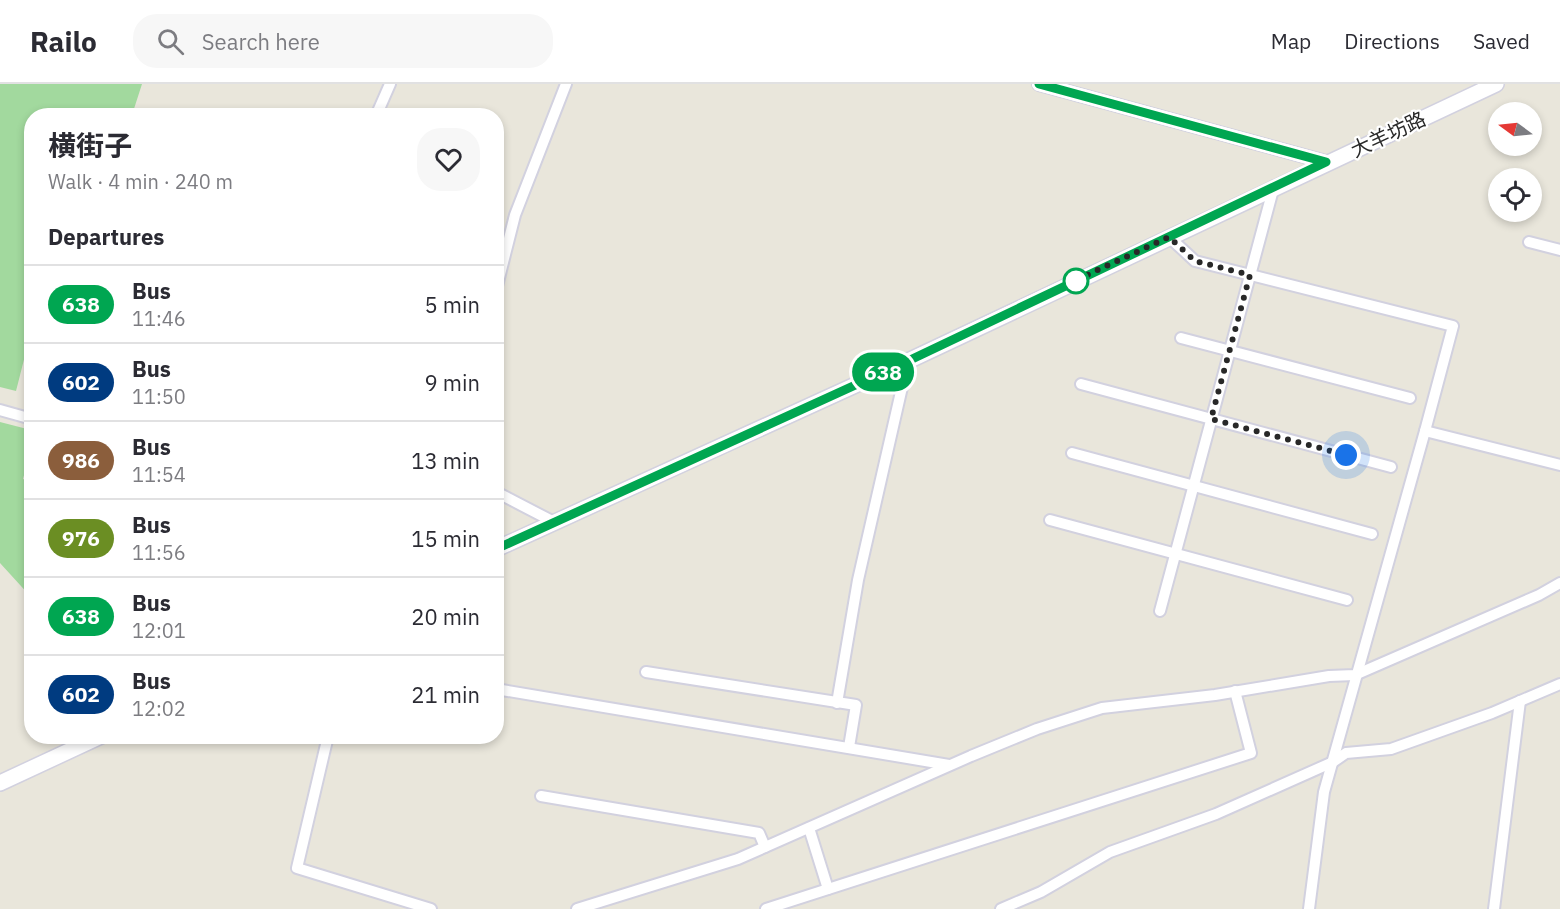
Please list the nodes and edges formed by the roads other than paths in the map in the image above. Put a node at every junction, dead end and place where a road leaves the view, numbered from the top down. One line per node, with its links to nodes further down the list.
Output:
1 (390, 84): 5 (street)
2 (566, 84): 11 (street)
3 (1039, 84): 6 (street)
4 (1496, 84): 6 (main road, 大羊坊路)
5 (380, 108)
6 (1326, 162): 7 (main road, 大羊坊路)
7 (1274, 186): 8 (main road, 大羊坊路); 12 (street)
8 (1169, 237): 12 (street); 15 (main road, 大羊坊路)
9 (1529, 242): 10 (street)
10 (1560, 250)
11 (504, 258)
12 (1250, 275): 14 (street); 21 (street)
13 (1181, 338): 14 (street)
14 (1230, 351): 17 (street); 20 (street)
15 (908, 361): 28 (main road, 大羊坊路); 41 (street)
16 (1081, 384): 20 (street)
17 (1410, 398)
18 (0, 410): 19 (street)
19 (24, 417)
20 (1211, 419): 24 (street); 25 (street)
21 (1425, 431): 23 (street); 36 (street)
22 (1072, 453): 25 (street)
23 (1560, 465)
24 (1391, 467)
25 (1194, 486): 29 (street); 31 (street)
26 (504, 496): 28 (street)
27 (1050, 520): 31 (street)
28 (554, 522): 30 (main road, 大羊坊路)
29 (1372, 534)
30 (504, 545)
31 (1176, 554): 33 (street); 34 (street)
32 (1560, 583): 36 (street)
33 (1347, 600)
34 (1160, 612)
35 (646, 672): 41 (street)
36 (1355, 675): 39 (street); 45 (street)
37 (1560, 684): 40 (street)
38 (504, 690): 44 (street)
39 (1235, 692): 46 (street); 51 (street)
40 (1520, 701): 45 (street); 57 (street)
41 (837, 703): 44 (street)
42 (84, 744): 47 (main road)
43 (326, 744): 52 (street)
44 (849, 747): 46 (street)
45 (1334, 762): 55 (street); 56 (street)
46 (949, 765): 49 (street)
47 (0, 783)
48 (541, 796): 50 (street)
49 (809, 828): 50 (street); 51 (street)
50 (765, 847): 53 (street)
51 (828, 889): 54 (street)
52 (431, 909)
53 (577, 909)
54 (766, 909)
55 (1001, 909)
56 (1309, 909)
57 (1494, 909)

